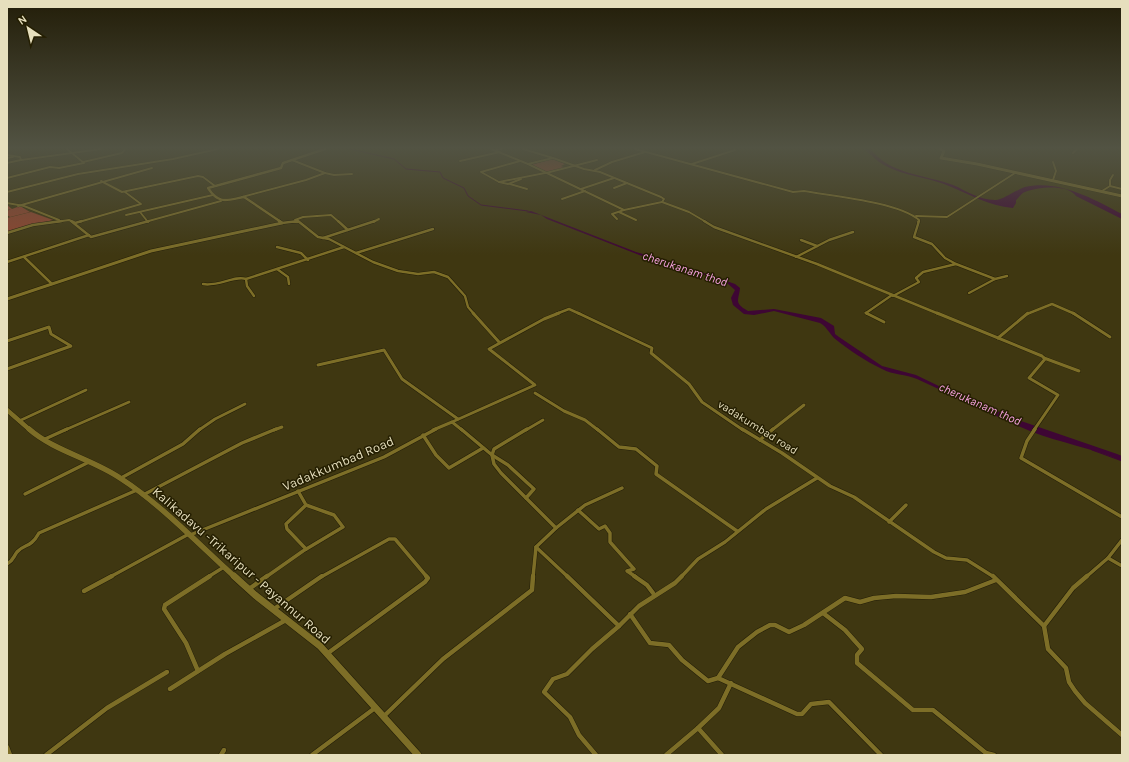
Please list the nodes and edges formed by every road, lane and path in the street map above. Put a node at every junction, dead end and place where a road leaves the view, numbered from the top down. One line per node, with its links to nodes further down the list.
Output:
1 (36, 185): 23 (street)
2 (89, 185): 32 (street)
3 (108, 185): 24 (street)
4 (158, 185): 24 (street)
5 (220, 185): 15 (street)
6 (289, 185): 27 (street)
7 (510, 185): 18 (street)
8 (571, 185): 19 (street)
9 (594, 185): 19 (street)
10 (624, 185): 17 (street)
11 (632, 185): 30 (street)
12 (764, 185): 37 (street)
13 (997, 185): 37 (street)
14 (1073, 185): 22 (main road)
15 (215, 186): 25 (street)
16 (1110, 186): 20 (street); 22 (street)
17 (614, 188)
18 (527, 189)
19 (581, 189): 21 (street)
20 (1122, 189)
21 (585, 191): 28 (street); 33 (street)
22 (1102, 191): 26 (main road)
23 (7, 192)
24 (124, 192): 45 (street)
25 (213, 195): 29 (street); 34 (street)
26 (1122, 196)
27 (242, 197): 29 (street); 44 (street)
28 (562, 198)
29 (221, 201): 43 (street)
30 (662, 202): 33 (street); 58 (street)
31 (7, 203): 32 (street)
32 (18, 206): 41 (street)
33 (624, 210): 35 (street)
34 (140, 212): 36 (street); 43 (street)
35 (618, 212): 39 (street); 40 (street)
36 (126, 215)
37 (916, 216): 61 (street)
38 (379, 218): 47 (street)
39 (617, 219)
40 (636, 220)
41 (60, 221): 45 (street); 49 (street)
42 (294, 221): 44 (street); 47 (street); 51 (street)
43 (148, 222): 50 (street)
44 (282, 222): 66 (street)
45 (75, 223): 50 (street)
46 (433, 229): 56 (street)
47 (348, 230): 51 (street)
48 (852, 232): 53 (street)
49 (7, 233)
50 (88, 235): 57 (street)
51 (323, 238): 55 (street)
52 (801, 240): 53 (street)
53 (817, 246): 58 (street)
54 (277, 247): 59 (street)
55 (344, 247): 56 (street); 59 (street)
56 (356, 253): 77 (street)
57 (24, 257): 60 (street); 66 (street)
58 (796, 257): 71 (street)
59 (308, 260): 62 (street)
60 (7, 262)
61 (956, 264): 65 (street); 71 (street)
62 (277, 269): 64 (street); 68 (street)
63 (1007, 276): 65 (street)
64 (246, 279): 67 (street); 70 (street)
65 (995, 279): 69 (street)
66 (52, 284): 72 (street)
67 (203, 284)
68 (289, 284)
69 (969, 293)
70 (254, 296)
71 (892, 296): 73 (street); 75 (street)
72 (7, 299)
73 (884, 322)
74 (1110, 337): 75 (street)
75 (998, 338): 78 (street)
76 (7, 341): 80 (street)
77 (500, 342): 88 (street); 95 (street, vadakumbad road)
78 (1044, 358): 81 (street); 110 (street)
79 (318, 365): 88 (street)
80 (7, 368)
81 (1079, 371)
82 (86, 390): 90 (street)
83 (535, 393): 113 (street)
84 (130, 402): 94 (street)
85 (245, 404): 99 (street)
86 (804, 405): 95 (street)
87 (8, 412): 90 (main road, Kalikadavu -Trikaripur - Payannur Road)
88 (458, 419): 91 (street)
89 (543, 420): 97 (street)
90 (19, 421): 94 (main road, Kalikadavu -Trikaripur - Payannur Road)
91 (452, 422): 93 (street, Vadakkumbad Road); 96 (street)
92 (282, 427): 105 (street)
93 (423, 435): 96 (street); 103 (street, Vadakkumbad Road)
94 (45, 439): 98 (main road, Kalikadavu -Trikaripur - Payannur Road)
95 (760, 440): 100 (street, vadakumbad road)
96 (483, 448): 97 (street)
97 (492, 455): 106 (street); 106 (street)
98 (91, 461): 99 (main road, Kalikadavu -Trikaripur - Payannur Road); 104 (street)
99 (121, 478): 102 (main road, Kalikadavu -Trikaripur - Payannur Road)
100 (818, 478): 111 (street, vadakumbad road); 113 (street)
101 (622, 488): 109 (street)
102 (137, 490): 105 (main road, Kalikadavu -Trikaripur - Payannur Road); 119 (street)
103 (298, 491): 107 (street); 114 (street, Vadakkumbad Road)
104 (25, 494)
105 (143, 495): 114 (main road, Kalikadavu -Trikaripur - Payannur Road)
106 (526, 498): 112 (street)
107 (306, 505): 117 (street); 117 (street)
108 (906, 505): 111 (street)
109 (578, 510): 112 (street); 125 (street)
110 (1122, 517)
111 (889, 522): 122 (street, vadakumbad road)
112 (556, 528): 116 (street)
113 (737, 532): 128 (street)
114 (188, 535): 121 (main road, Kalikadavu -Trikaripur - Payannur Road); 124 (street, Vadakkumbad Road)
115 (1122, 540): 118 (street)
116 (536, 547): 130 (street); 139 (street)
117 (306, 549): 123 (street)
118 (1108, 558): 120 (street); 131 (street)
119 (7, 564)
120 (1122, 566)
121 (224, 568): 123 (main road, Kalikadavu -Trikaripur - Payannur Road); 133 (street)
122 (996, 580): 127 (street); 131 (street, vadakumbad road)
123 (249, 589): 126 (main road, Kalikadavu -Trikaripur - Payannur Road)
124 (84, 591)
125 (654, 593)
126 (274, 609): 129 (main road, Kalikadavu -Trikaripur - Payannur Road); 132 (street)
127 (823, 613): 135 (street); 151 (street)
128 (630, 614): 130 (street); 135 (street)
129 (288, 620): 132 (main road, Kalikadavu -Trikaripur - Payannur Road); 133 (street)
130 (619, 626): 147 (street)
131 (1044, 626): 141 (street)
132 (327, 654): 138 (main road, Kalikadavu -Trikaripur - Payannur Road)
133 (198, 671): 137 (street)
134 (167, 672): 144 (street)
135 (718, 678): 136 (street)
136 (732, 683): 140 (street); 150 (street)
137 (170, 690)
138 (375, 708): 139 (main road, Kalikadavu -Trikaripur - Payannur Road); 145 (street)
139 (383, 717): 146 (main road, Kalikadavu -Trikaripur - Payannur Road)
140 (698, 728): 148 (street); 149 (street)
141 (1122, 735)
142 (7, 747): 143 (street)
143 (10, 755)
144 (46, 755)
145 (312, 755)
146 (418, 755)
147 (596, 755)
148 (666, 755)
149 (722, 755)
150 (881, 755)
151 (994, 755)

